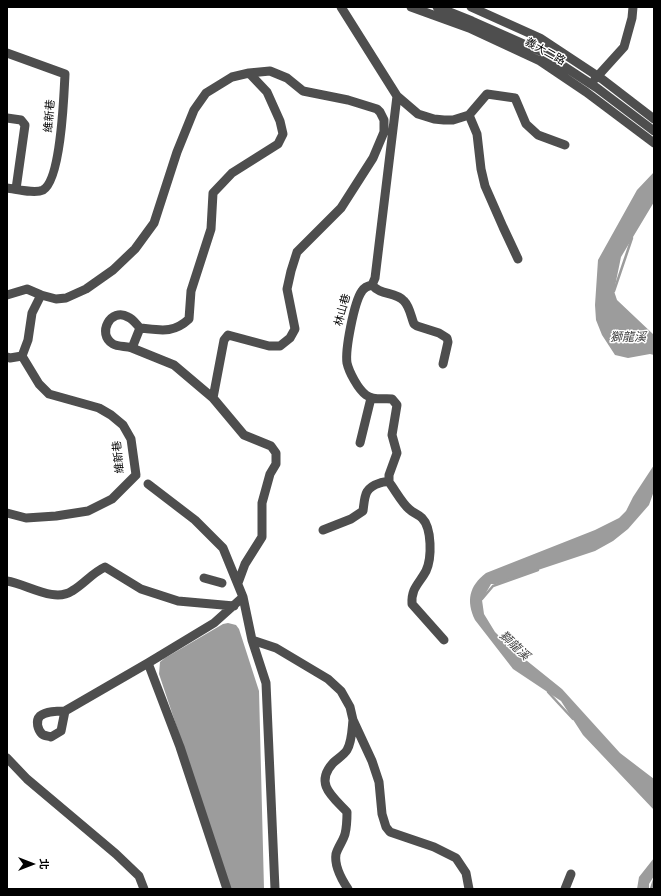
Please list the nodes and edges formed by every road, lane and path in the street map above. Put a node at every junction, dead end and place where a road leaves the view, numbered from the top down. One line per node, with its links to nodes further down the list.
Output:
1 (341, 7): 10 (street)
2 (411, 7): 9 (street, 義大二路)
3 (437, 7): 9 (street, 義大二路)
4 (471, 7): 8 (street, 義大二路)
5 (633, 7): 8 (street)
6 (7, 52): 17 (street, 維新巷)
7 (249, 73): 21 (street); 22 (street); 27 (street)
8 (600, 77): 9 (street); 13 (street, 義大二路)
9 (591, 88): 14 (street, 義大二路); 15 (street, 義大二路)
10 (397, 96): 11 (street); 19 (street)
11 (469, 115): 16 (street); 18 (street)
12 (7, 118): 17 (street, 維新巷)
13 (654, 119)
14 (654, 131)
15 (654, 143)
16 (564, 145)
17 (11, 188)
18 (518, 259)
19 (372, 285): 26 (street); 28 (street, 林山巷)
20 (7, 295): 21 (street)
21 (41, 295): 24 (street)
22 (140, 328): 23 (street); 23 (street)
23 (132, 348): 27 (street)
24 (22, 356): 25 (street); 32 (street, 維新巷)
25 (7, 357)
26 (443, 364)
27 (213, 398): 37 (street)
28 (371, 398): 29 (street); 30 (street)
29 (360, 443)
30 (389, 482): 33 (street); 41 (street)
31 (148, 484): 37 (street)
32 (7, 513)
33 (323, 530)
34 (204, 578): 36 (street)
35 (7, 581): 39 (street)
36 (222, 583)
37 (238, 583): 38 (street)
38 (243, 597): 39 (street); 40 (street)
39 (234, 606): 42 (street)
40 (252, 640): 44 (street); 49 (street)
41 (444, 640)
42 (148, 663): 43 (street); 48 (street)
43 (65, 711)
44 (353, 720): 50 (street); 51 (street)
45 (7, 758): 47 (street)
46 (571, 874): 52 (street)
47 (144, 889)
48 (227, 889)
49 (276, 889)
50 (348, 889)
51 (469, 889)
52 (565, 889)

